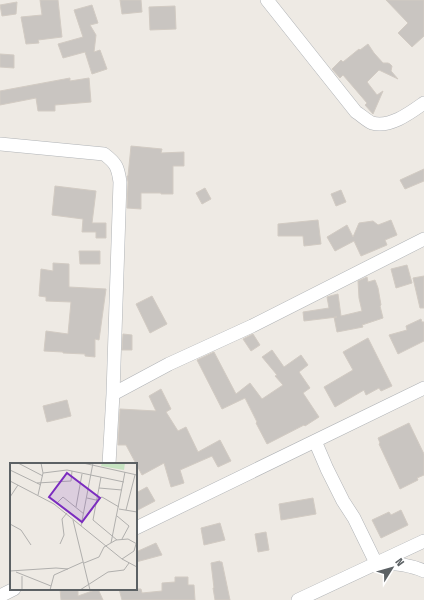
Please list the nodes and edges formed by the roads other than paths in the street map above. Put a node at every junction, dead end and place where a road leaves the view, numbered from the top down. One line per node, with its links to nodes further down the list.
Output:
1 (267, 0): 2 (street)
2 (424, 103)
3 (0, 144): 6 (street)
4 (424, 239): 6 (street)
5 (424, 388): 7 (street)
6 (113, 394): 8 (street)
7 (315, 441): 9 (street); 11 (street)
8 (109, 463)
9 (137, 528)
10 (424, 541): 11 (street)
11 (376, 563): 12 (street); 15 (street)
12 (424, 571)
13 (12, 590): 14 (street)
14 (0, 596)
15 (298, 600)

